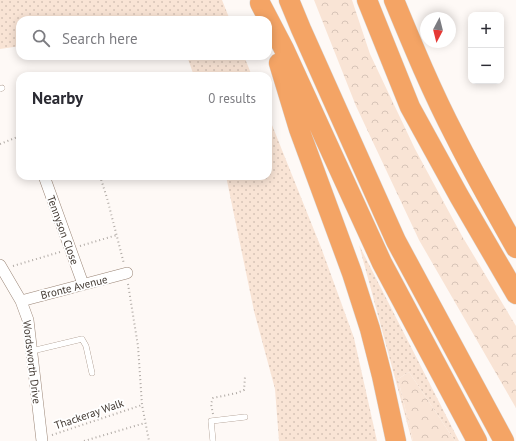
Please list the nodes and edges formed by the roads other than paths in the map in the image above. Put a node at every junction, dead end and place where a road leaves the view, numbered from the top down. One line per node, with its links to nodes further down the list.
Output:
1 (289, 0): 21 (highway)
2 (367, 0): 12 (highway)
3 (394, 0): 7 (highway)
4 (272, 27): 20 (highway)
5 (272, 41): 19 (highway)
6 (45, 180): 11 (street, Tennyson Close)
7 (516, 248)
8 (0, 265): 10 (street, Wordsworth Drive)
9 (127, 274): 11 (street, Bronte Avenue)
10 (5, 284): 13 (street, Wordsworth Drive)
11 (83, 284): 13 (street, Bronte Avenue)
12 (516, 294)
13 (21, 301): 14 (street, Wordsworth Drive)
14 (32, 351): 15 (lane); 17 (street, Wordsworth Drive)
15 (92, 372)
16 (244, 417): 18 (lane)
17 (42, 440)
18 (213, 441)
19 (396, 441)
20 (477, 441)
21 (504, 441)

